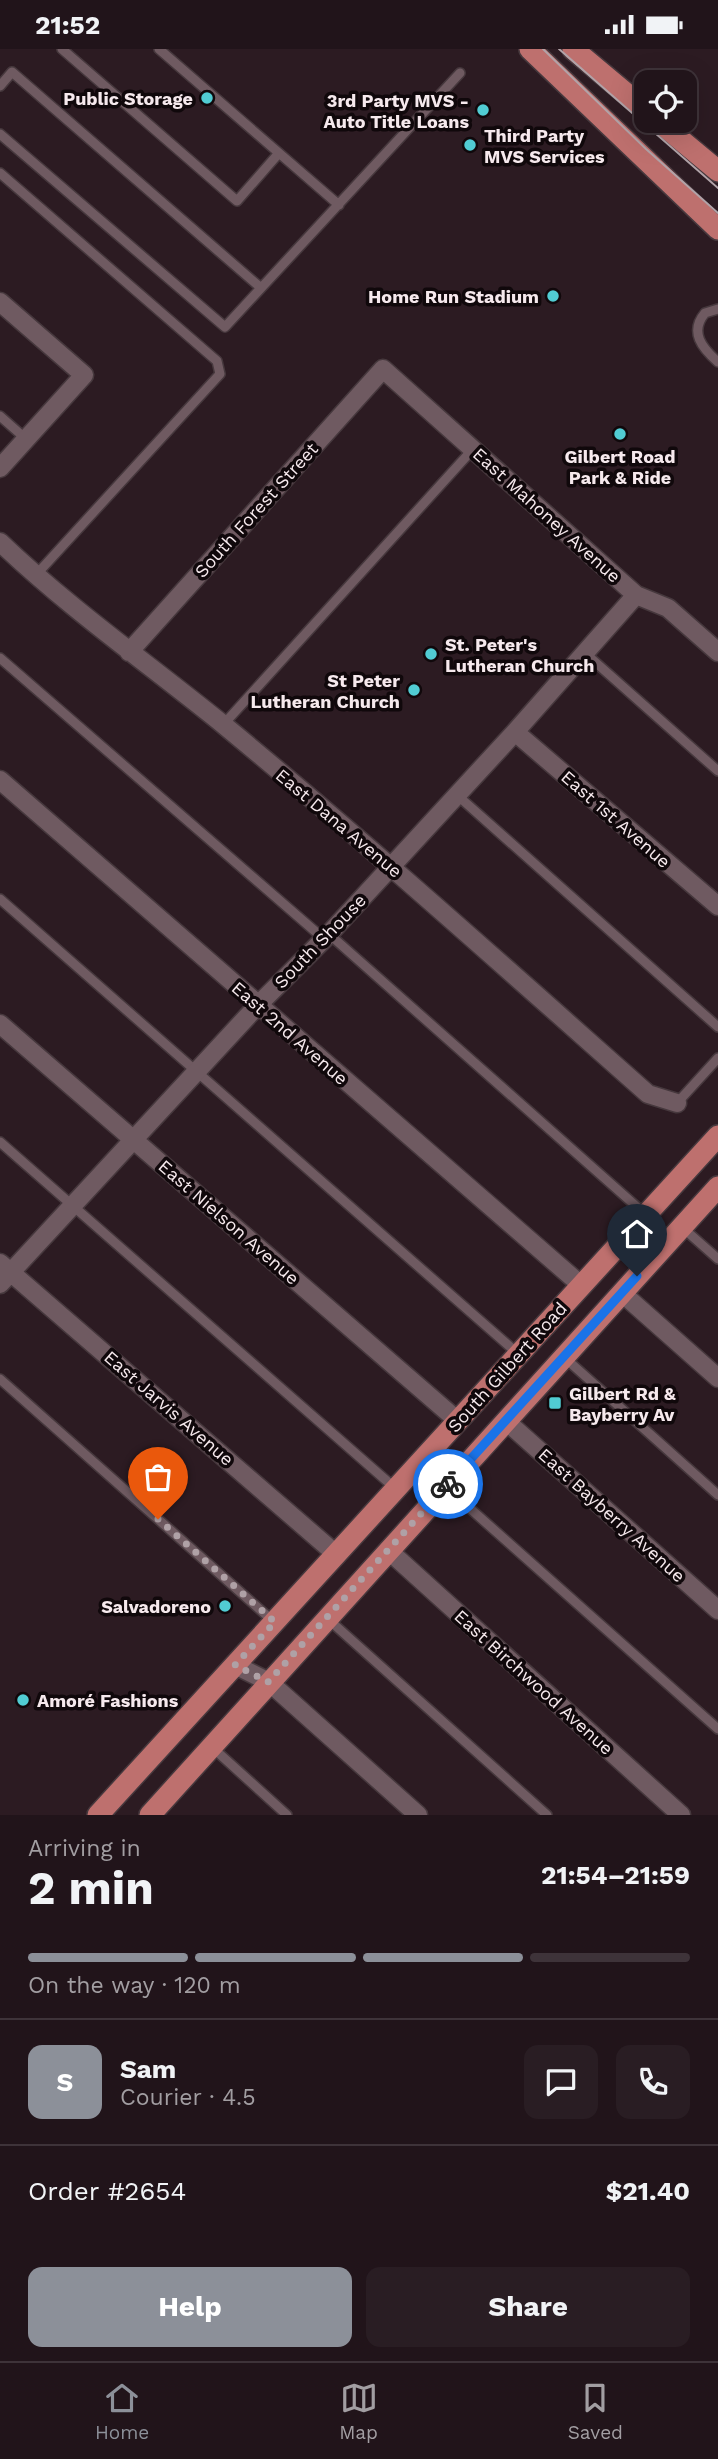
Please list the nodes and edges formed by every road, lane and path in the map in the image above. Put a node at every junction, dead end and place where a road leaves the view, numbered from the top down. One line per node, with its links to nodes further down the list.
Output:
1 (62, 49): 10 (lane)
2 (159, 49): 10 (lane)
3 (530, 49): 14 (main road)
4 (573, 49): 7 (main road)
5 (460, 73): 13 (lane)
6 (0, 86): 15 (lane)
7 (634, 100)
8 (673, 133): 11 (main road)
9 (0, 134): 15 (lane)
10 (279, 153): 13 (lane)
11 (718, 171)
12 (0, 173): 25 (lane)
13 (339, 205): 15 (lane)
14 (718, 229)
15 (261, 288)
16 (0, 302): 21 (street)
17 (718, 309): 18 (lane)
18 (718, 362)
19 (383, 369): 22 (street, East Mahoney Avenue); 27 (street, South Forest Street)
20 (0, 416): 21 (lane)
21 (26, 439): 23 (street)
22 (473, 449): 26 (street, East Mahoney Avenue); 31 (lane)
23 (0, 468)
24 (0, 542): 25 (street, East Dana Avenue)
25 (36, 576): 27 (street, East Dana Avenue)
26 (636, 594): 28 (street, East Mahoney Avenue); 29 (street, South Shouse)
27 (129, 652): 31 (street, East Dana Avenue)
28 (718, 652)
29 (585, 653): 32 (street, South Shouse); 33 (lane)
30 (0, 658): 39 (lane)
31 (223, 725): 36 (street, East Dana Avenue)
32 (514, 732): 35 (street, South Shouse); 38 (street, East 1st Avenue)
33 (718, 771)
34 (0, 780): 40 (street, East 2nd Avenue)
35 (457, 795): 36 (street, South Shouse); 42 (lane)
36 (391, 866): 39 (street, South Shouse); 45 (street, East Dana Avenue)
37 (0, 899): 44 (lane)
38 (718, 906)
39 (327, 937): 40 (street, South Shouse); 51 (lane)
40 (258, 1005): 44 (street, South Shouse); 55 (street, East 2nd Avenue)
41 (0, 1024): 47 (street, East Nielson Avenue)
42 (718, 1027)
43 (718, 1058): 45 (lane)
44 (197, 1071): 47 (street, South Shouse); 57 (lane)
45 (677, 1103)
46 (718, 1136): 51 (main road, South Gilbert Road)
47 (134, 1139): 50 (street, South Shouse); 61 (street, East Nielson Avenue)
48 (0, 1142): 50 (lane)
49 (718, 1187): 52 (main road, South Gilbert Road)
50 (74, 1206): 54 (street, South Shouse); 64 (lane)
51 (646, 1215): 55 (main road, South Gilbert Road)
52 (682, 1227): 53 (lane); 56 (main road, South Gilbert Road)
53 (718, 1259)
54 (4, 1273): 67 (street, East Jarvis Avenue)
55 (581, 1285): 57 (main road, South Gilbert Road)
56 (622, 1293): 58 (main road, South Gilbert Road); 59 (street)
57 (519, 1355): 61 (main road, South Gilbert Road)
58 (564, 1357): 62 (main road, South Gilbert Road); 65 (lane)
59 (718, 1378)
60 (0, 1379): 70 (lane)
61 (458, 1421): 64 (main road, South Gilbert Road)
62 (506, 1421): 63 (main road, South Gilbert Road); 68 (street, East Bayberry Avenue)
63 (446, 1486): 66 (main road, South Gilbert Road); 73 (lane)
64 (396, 1489): 67 (main road, South Gilbert Road)
65 (718, 1495)
66 (388, 1550): 69 (main road, South Gilbert Road); 80 (street, East Birchwood Avenue)
67 (337, 1555): 70 (main road, South Gilbert Road)
68 (718, 1610)
69 (326, 1617): 72 (main road, South Gilbert Road); 79 (lane)
70 (275, 1622): 71 (main road, South Gilbert Road)
71 (235, 1665): 72 (street); 75 (main road, South Gilbert Road)
72 (268, 1682): 74 (main road, South Gilbert Road); 78 (street)
73 (718, 1729)
74 (211, 1747): 76 (main road, South Gilbert Road); 77 (lane)
75 (98, 1815)
76 (150, 1815)
77 (287, 1815)
78 (418, 1815)
79 (547, 1815)
80 (681, 1815)

